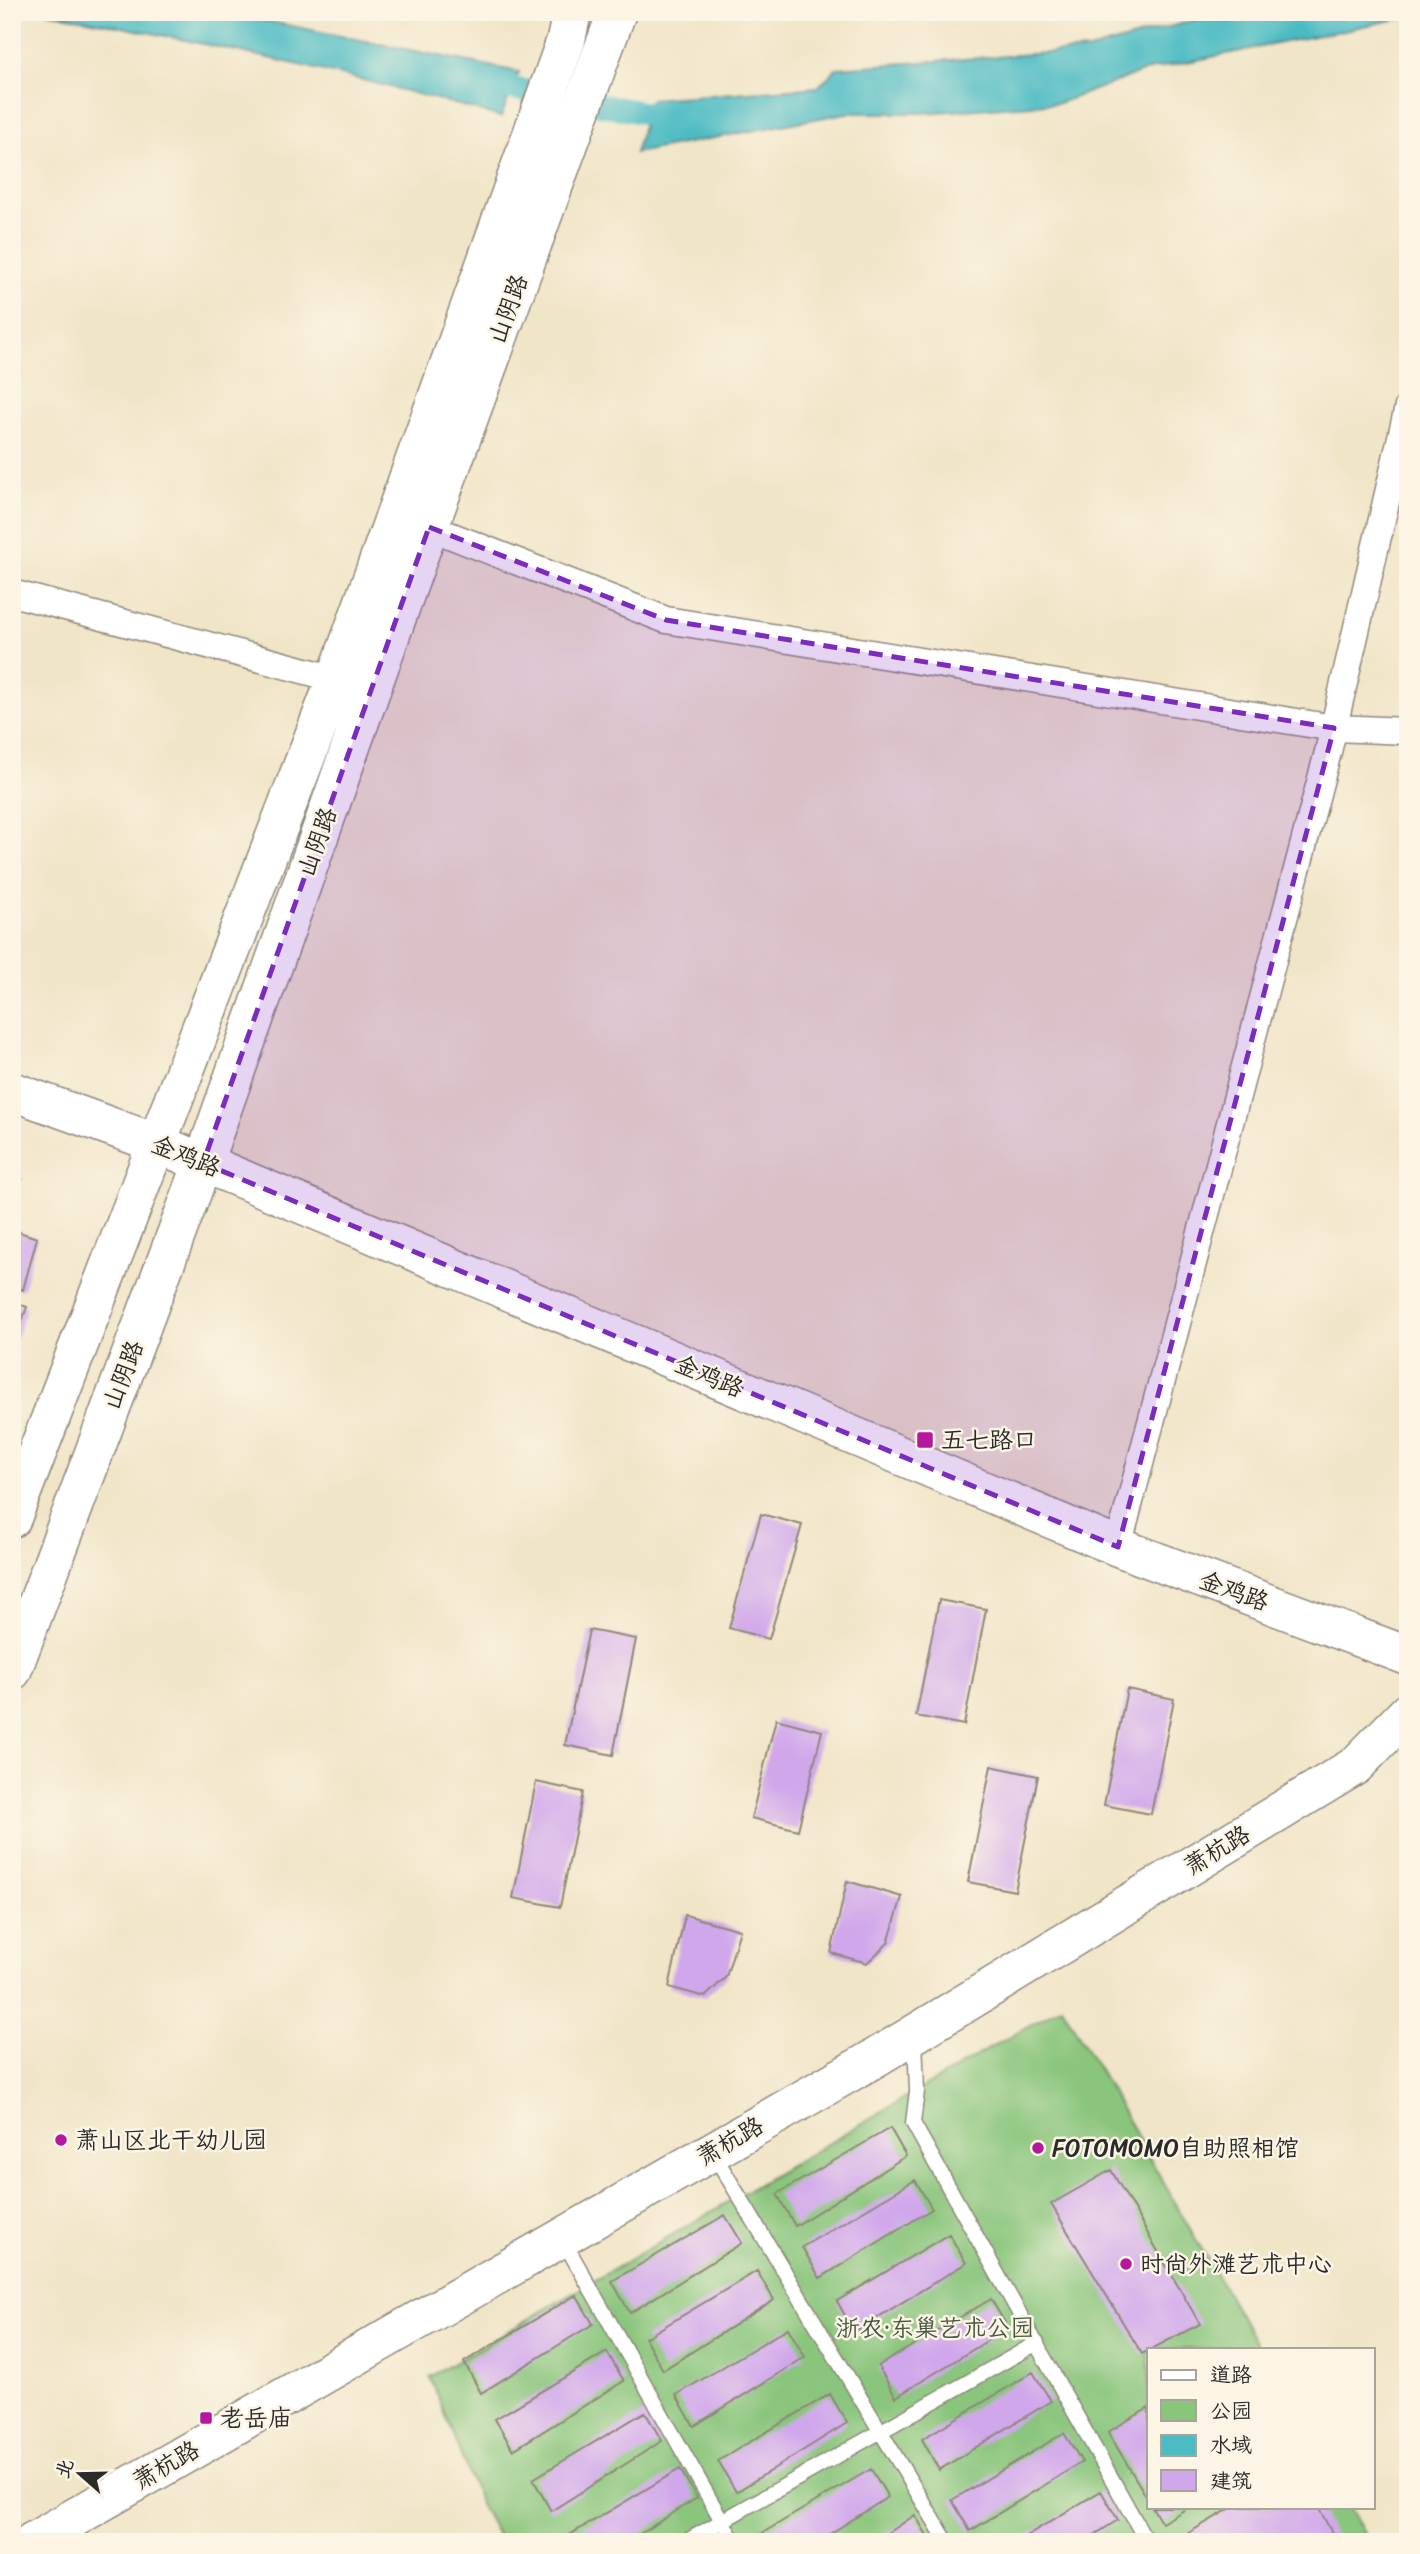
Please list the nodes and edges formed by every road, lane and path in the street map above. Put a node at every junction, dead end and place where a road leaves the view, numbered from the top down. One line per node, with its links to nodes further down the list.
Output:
1 (569, 26): 6 (main road, 山阴路)
2 (611, 27): 4 (main road, 山阴路)
3 (1408, 407): 7 (street)
4 (429, 527): 7 (street); 11 (main road, 山阴路)
5 (12, 593): 6 (street)
6 (336, 679): 10 (main road, 山阴路)
7 (1334, 728): 8 (street); 13 (street)
8 (1408, 731)
9 (12, 1091): 10 (main road, 金鸡路)
10 (156, 1143): 11 (main road, 金鸡路); 12 (main road, 山阴路)
11 (203, 1163): 13 (main road, 金鸡路); 15 (main road, 山阴路)
12 (12, 1518)
13 (1118, 1547): 14 (main road, 金鸡路)
14 (1408, 1656)
15 (12, 1671)
16 (1408, 1712): 17 (main road, 萧杭路)
17 (915, 2034): 18 (main road, 萧杭路); 20 (lane)
18 (712, 2152): 19 (main road, 萧杭路); 21 (lane)
19 (562, 2238): 22 (lane); 23 (main road, 萧杭路)
20 (1037, 2343): 21 (lane); 27 (lane)
21 (880, 2431): 22 (lane); 26 (lane)
22 (722, 2521): 24 (lane); 25 (lane)
23 (32, 2542)
24 (685, 2542)
25 (734, 2542)
26 (947, 2542)
27 (1147, 2542)

